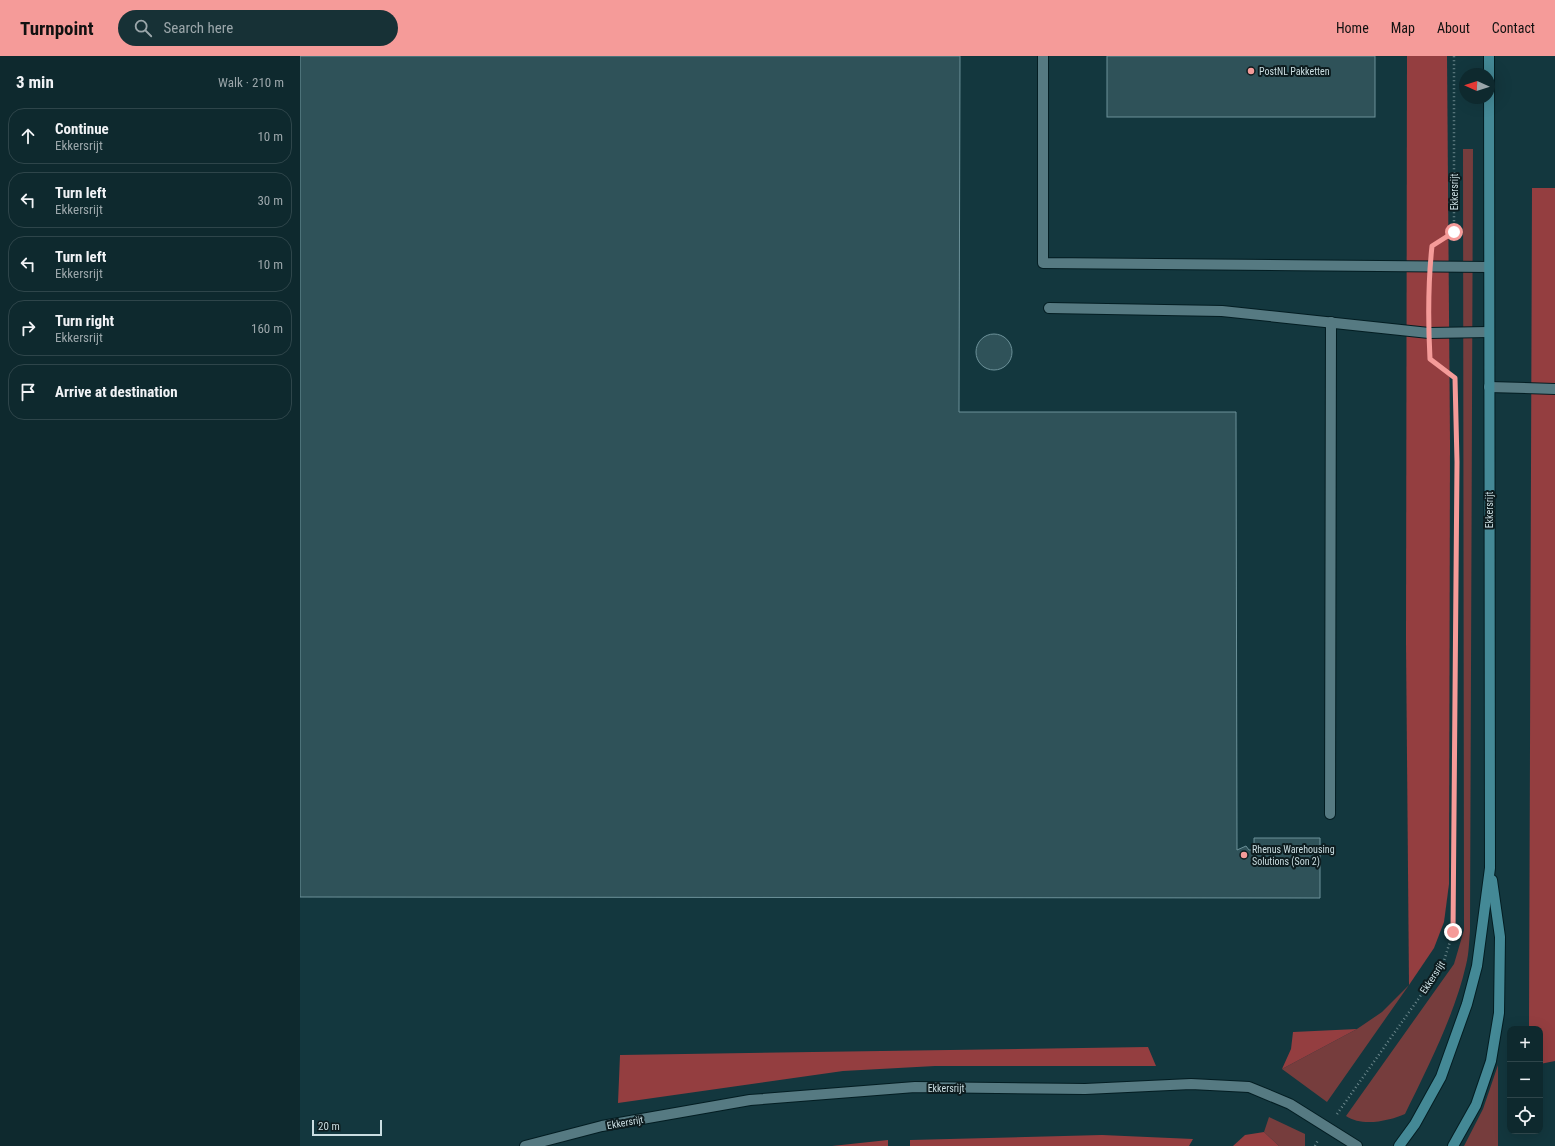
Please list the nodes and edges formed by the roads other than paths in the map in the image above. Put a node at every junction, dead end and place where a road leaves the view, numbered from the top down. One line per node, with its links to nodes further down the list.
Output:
1 (1043, 56): 3 (street)
2 (1489, 56): 3 (main road, Ekkersrijt)
3 (1489, 267): 6 (main road, Ekkersrijt)
4 (1050, 308): 5 (street)
5 (1331, 322): 6 (street); 9 (street)
6 (1489, 332): 7 (main road, Ekkersrijt)
7 (1488, 388): 8 (street); 10 (main road, Ekkersrijt)
8 (1555, 389)
9 (1330, 814)
10 (1490, 868): 13 (main road, Ekkersrijt); 14 (main road, Ekkersrijt)
11 (525, 1146): 12 (street, Ekkersrijt)
12 (1357, 1146)
13 (1399, 1146)
14 (1452, 1146)

